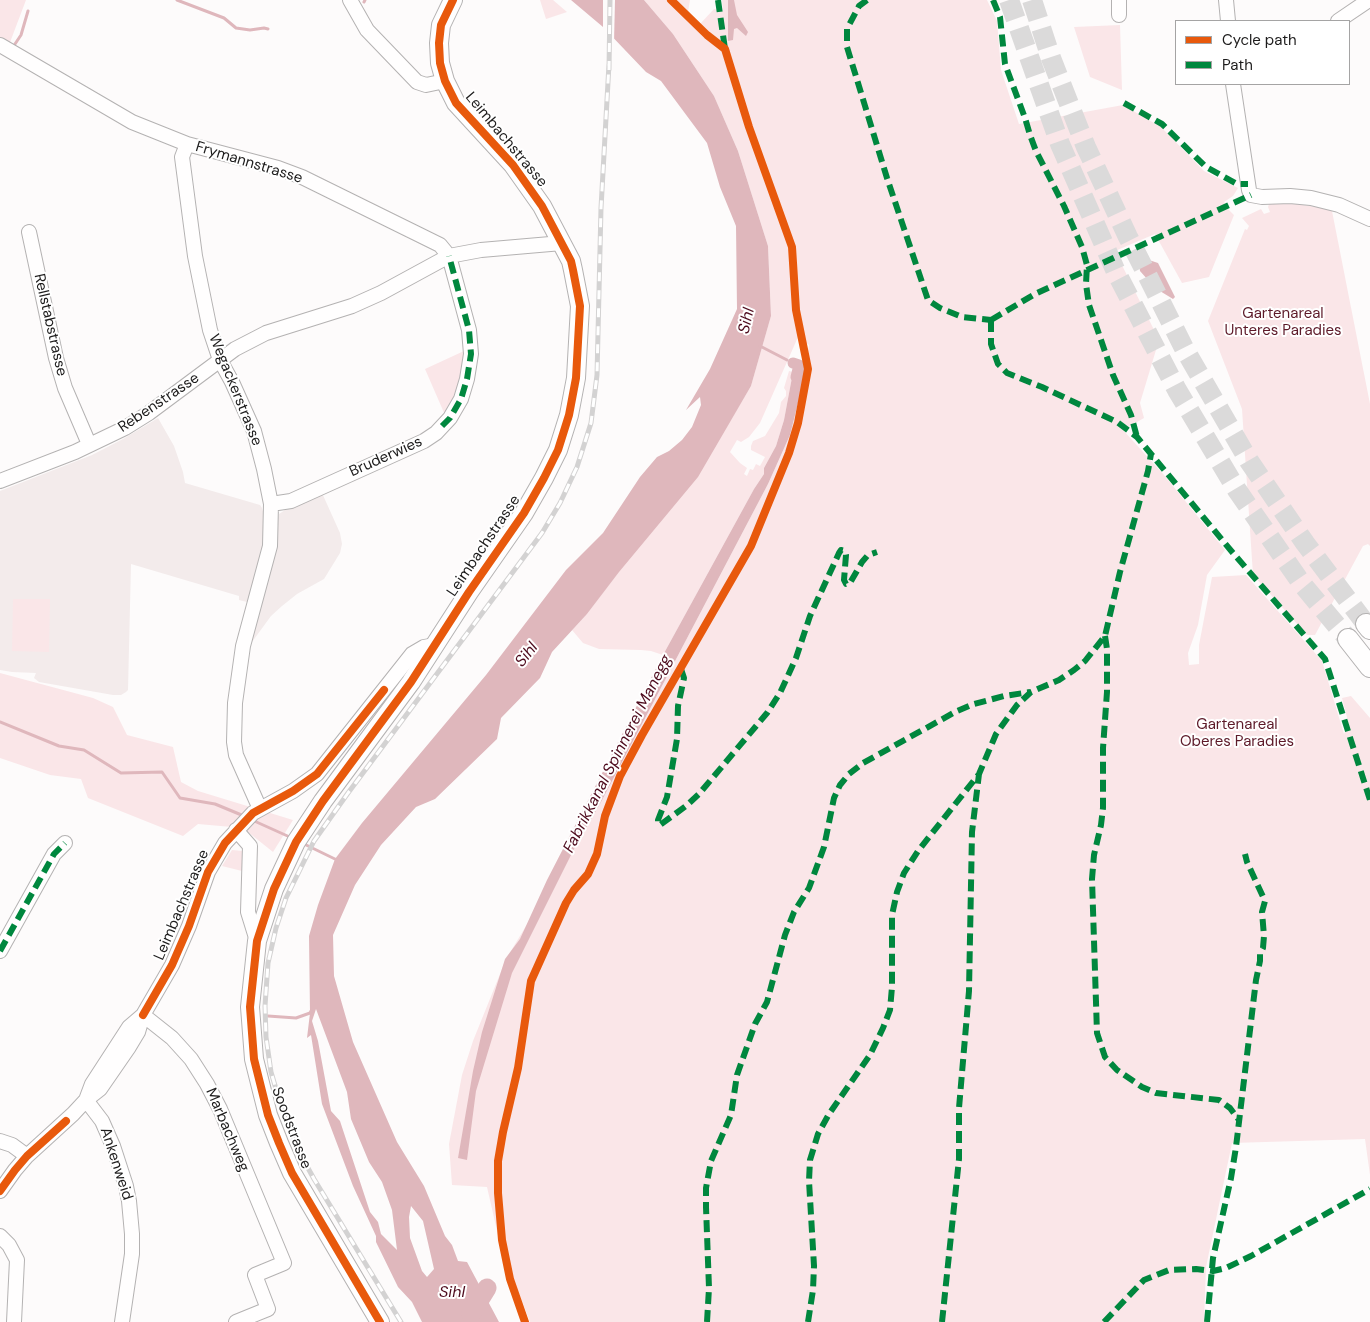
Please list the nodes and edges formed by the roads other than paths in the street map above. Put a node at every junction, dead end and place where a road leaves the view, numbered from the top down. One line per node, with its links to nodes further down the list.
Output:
1 (350, 0): 10 (street)
2 (453, 0): 10 (main road, Leimbachstrasse)
3 (1119, 0): 6 (street)
4 (1226, 0): 7 (street)
5 (1370, 0): 8 (street)
6 (1120, 15)
7 (1228, 20)
8 (1340, 20)
9 (0, 46): 12 (street, Frymannstrasse)
10 (445, 81): 15 (main road, Leimbachstrasse)
11 (1233, 85): 13 (street)
12 (187, 144): 16 (street, Frymannstrasse); 17 (street, Wegackerstrasse)
13 (1370, 219)
14 (29, 232): 18 (street, Rellstabstrasse)
15 (562, 243): 16 (street); 22 (main road, Leimbachstrasse)
16 (448, 256): 17 (street, Rebenstrasse); 20 (street, Bruderwies)
17 (220, 360): 18 (street, Rebenstrasse); 20 (street, Wegackerstrasse)
18 (90, 444): 19 (street, Rebenstrasse)
19 (0, 481)
20 (271, 504): 24 (street, Wegackerstrasse)
21 (1348, 639): 23 (highway)
22 (435, 645): 24 (street, Leimbachstrasse); 27 (main road, Soodstrasse)
23 (1370, 667)
24 (256, 811): 25 (street, Leimbachstrasse)
25 (239, 827): 27 (street); 29 (street, Leimbachstrasse)
26 (65, 843): 28 (street)
27 (257, 941): 38 (main road, Soodstrasse)
28 (0, 951)
29 (143, 1015): 30 (street, Leimbachstrasse); 37 (street, Marbachweg)
30 (86, 1100): 32 (street, Leimbachstrasse); 36 (street, Ankenweid)
31 (0, 1141): 32 (street)
32 (27, 1156): 33 (street, Leimbachstrasse)
33 (0, 1191)
34 (0, 1236): 35 (street)
35 (14, 1322)
36 (122, 1322)
37 (236, 1322)
38 (380, 1322)

